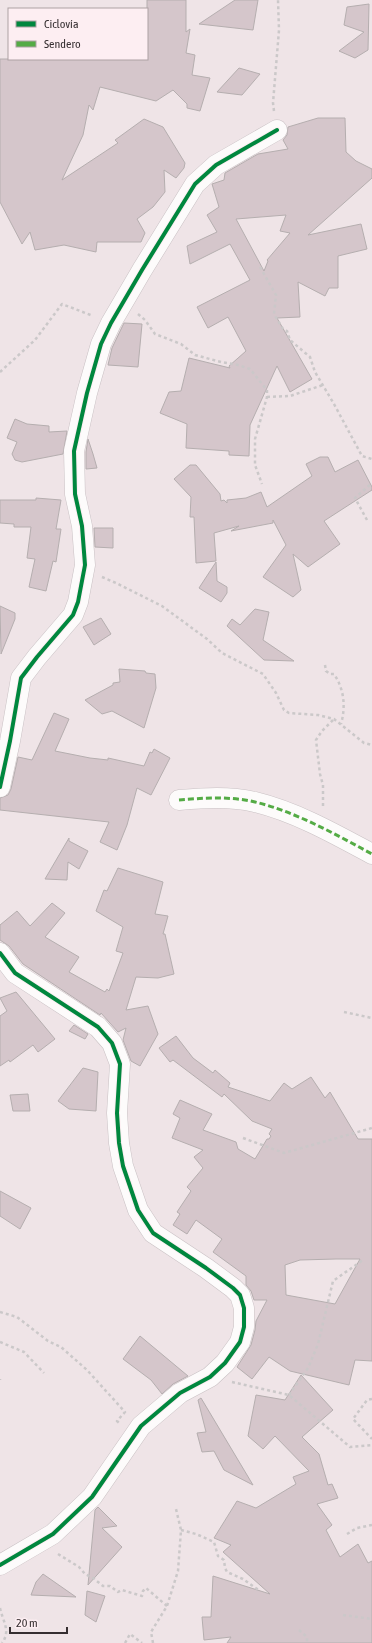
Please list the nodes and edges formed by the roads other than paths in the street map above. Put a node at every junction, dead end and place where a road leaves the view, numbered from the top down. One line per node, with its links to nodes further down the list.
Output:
1 (277, 130): 2 (street)
2 (0, 787)
3 (178, 800): 4 (street)
4 (372, 854)
5 (0, 953): 6 (street)
6 (0, 1565)

